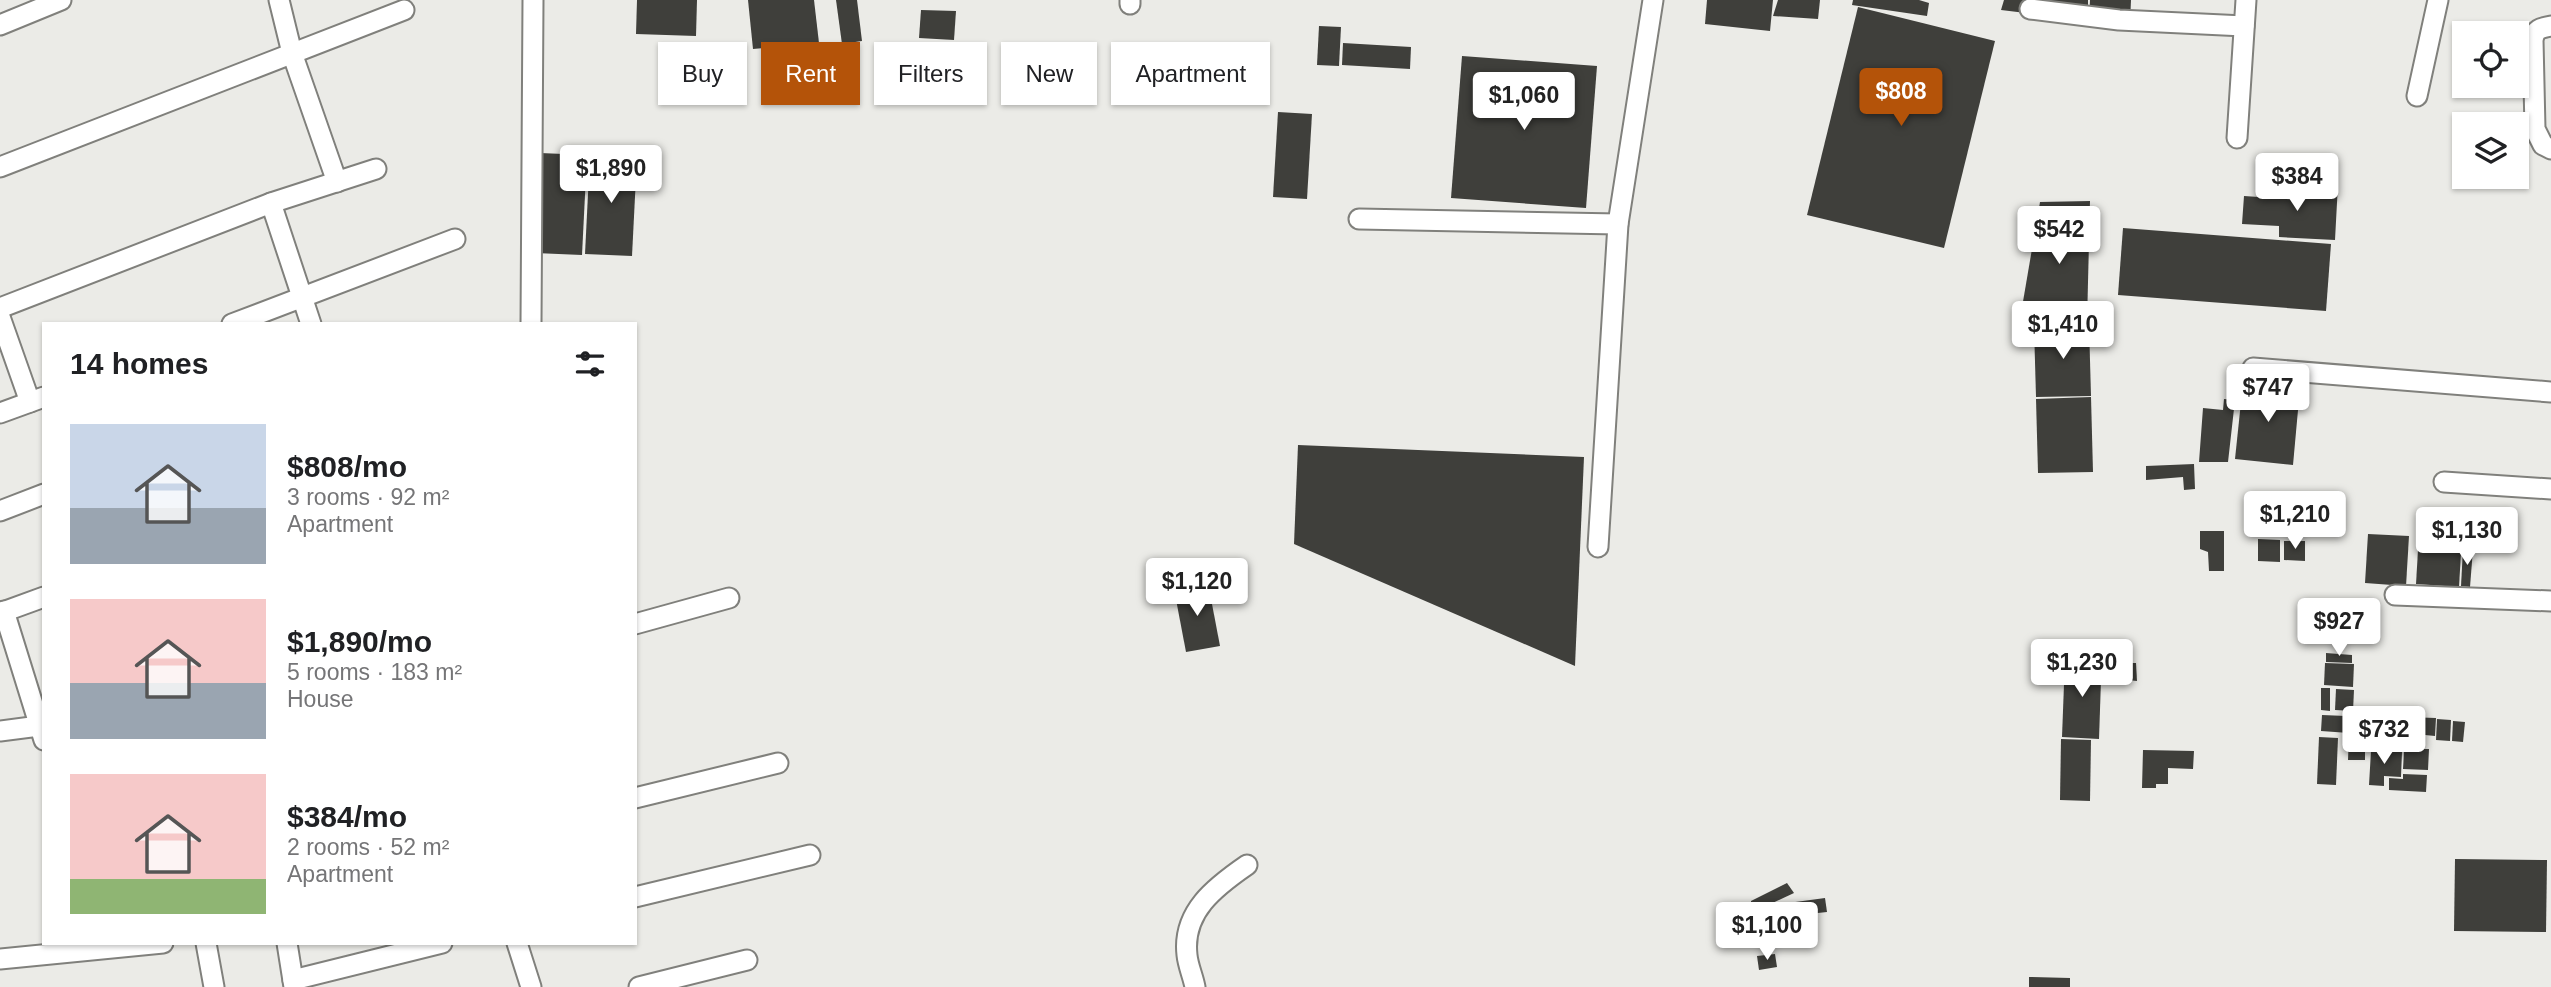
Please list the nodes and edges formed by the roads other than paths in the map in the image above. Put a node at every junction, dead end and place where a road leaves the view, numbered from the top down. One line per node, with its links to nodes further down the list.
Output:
1 (61, 0): 9 (street)
2 (279, 0): 12 (street)
3 (533, 0): 28 (street)
4 (1653, 0): 21 (street)
5 (2246, 0): 10 (street)
6 (2438, 0): 13 (street)
7 (2030, 9): 10 (street)
8 (404, 10): 12 (street)
9 (0, 25)
10 (2244, 26): 14 (street)
11 (2551, 26): 15 (street)
12 (292, 53): 16 (street); 18 (street)
13 (2417, 96)
14 (2237, 138)
15 (2551, 149)
16 (0, 167)
17 (376, 169): 18 (street)
18 (337, 182): 19 (street)
19 (271, 203): 23 (street); 24 (street)
20 (1359, 219): 21 (street)
21 (1618, 224): 37 (street)
22 (454, 239): 23 (street)
23 (301, 297): 26 (street); 27 (street)
24 (0, 307)
25 (0, 317): 31 (street)
26 (237, 322)
27 (311, 322)
28 (531, 322)
29 (2253, 368): 30 (street)
30 (2551, 392)
31 (37, 400): 32 (street)
32 (0, 413)
33 (2444, 482): 34 (street)
34 (2551, 489)
35 (42, 495): 36 (street)
36 (0, 511)
37 (1598, 547)
38 (2395, 595): 41 (street)
39 (42, 598): 42 (street)
40 (729, 598): 43 (street)
41 (2551, 601)
42 (2, 612): 45 (street)
43 (637, 623)
44 (0, 731): 45 (street)
45 (41, 733)
46 (778, 762): 47 (street)
47 (637, 797)
48 (810, 855): 50 (street)
49 (1248, 865): 63 (street)
50 (637, 897)
51 (132, 945): 56 (street)
52 (206, 945): 60 (street)
53 (287, 945): 59 (street)
54 (435, 945): 59 (street)
55 (518, 945): 61 (street)
56 (86, 948): 57 (street)
57 (0, 959)
58 (747, 960): 62 (street)
59 (293, 983)
60 (214, 987)
61 (531, 987)
62 (639, 987)
63 (1195, 987)

